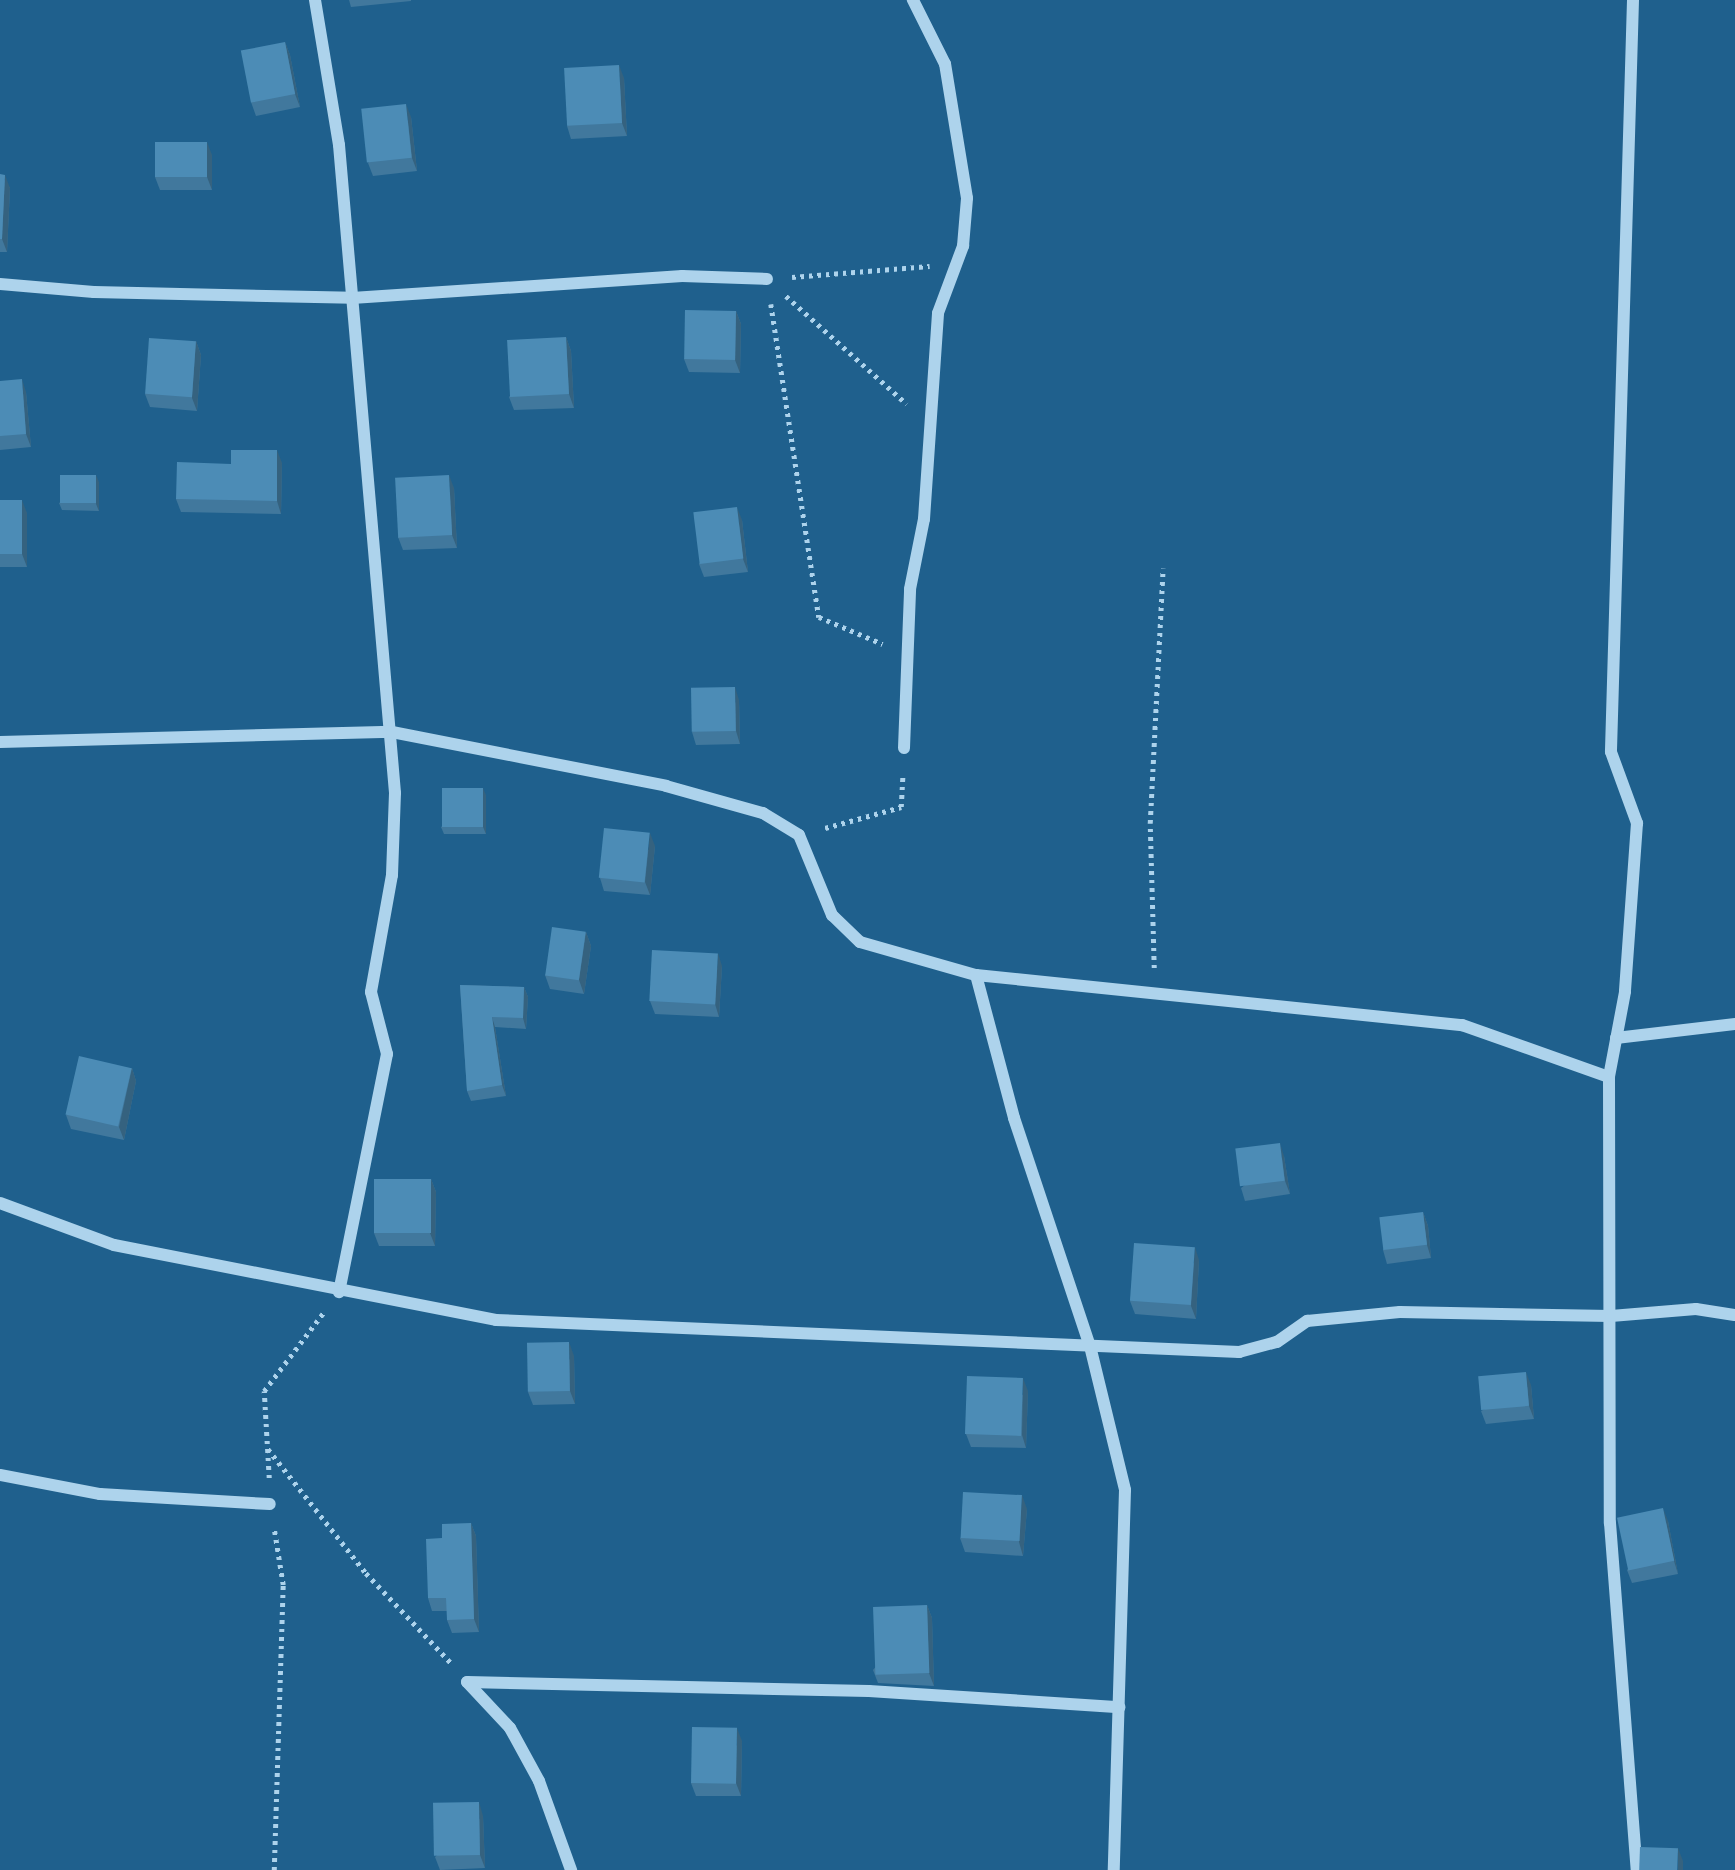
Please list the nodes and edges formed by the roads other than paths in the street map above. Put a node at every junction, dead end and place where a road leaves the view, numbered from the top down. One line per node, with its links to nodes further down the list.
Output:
1 (315, 0): 6 (street)
2 (913, 0): 9 (street)
3 (1633, 0): 12 (street)
4 (767, 279): 6 (street)
5 (0, 284): 6 (street)
6 (352, 298): 7 (street)
7 (392, 732): 8 (street); 10 (street); 15 (street)
8 (0, 742)
9 (904, 748)
10 (976, 975): 13 (street); 18 (street)
11 (1735, 1024): 12 (street)
12 (1616, 1038): 13 (street)
13 (1609, 1077): 17 (street)
14 (0, 1203): 15 (street)
15 (339, 1292): 18 (street)
16 (1735, 1315): 17 (street)
17 (1611, 1316): 18 (street); 24 (street)
18 (1090, 1346): 21 (street)
19 (0, 1475): 20 (street)
20 (270, 1504)
21 (1119, 1707): 22 (street); 23 (street)
22 (571, 1870)
23 (1114, 1870)
24 (1637, 1870)

